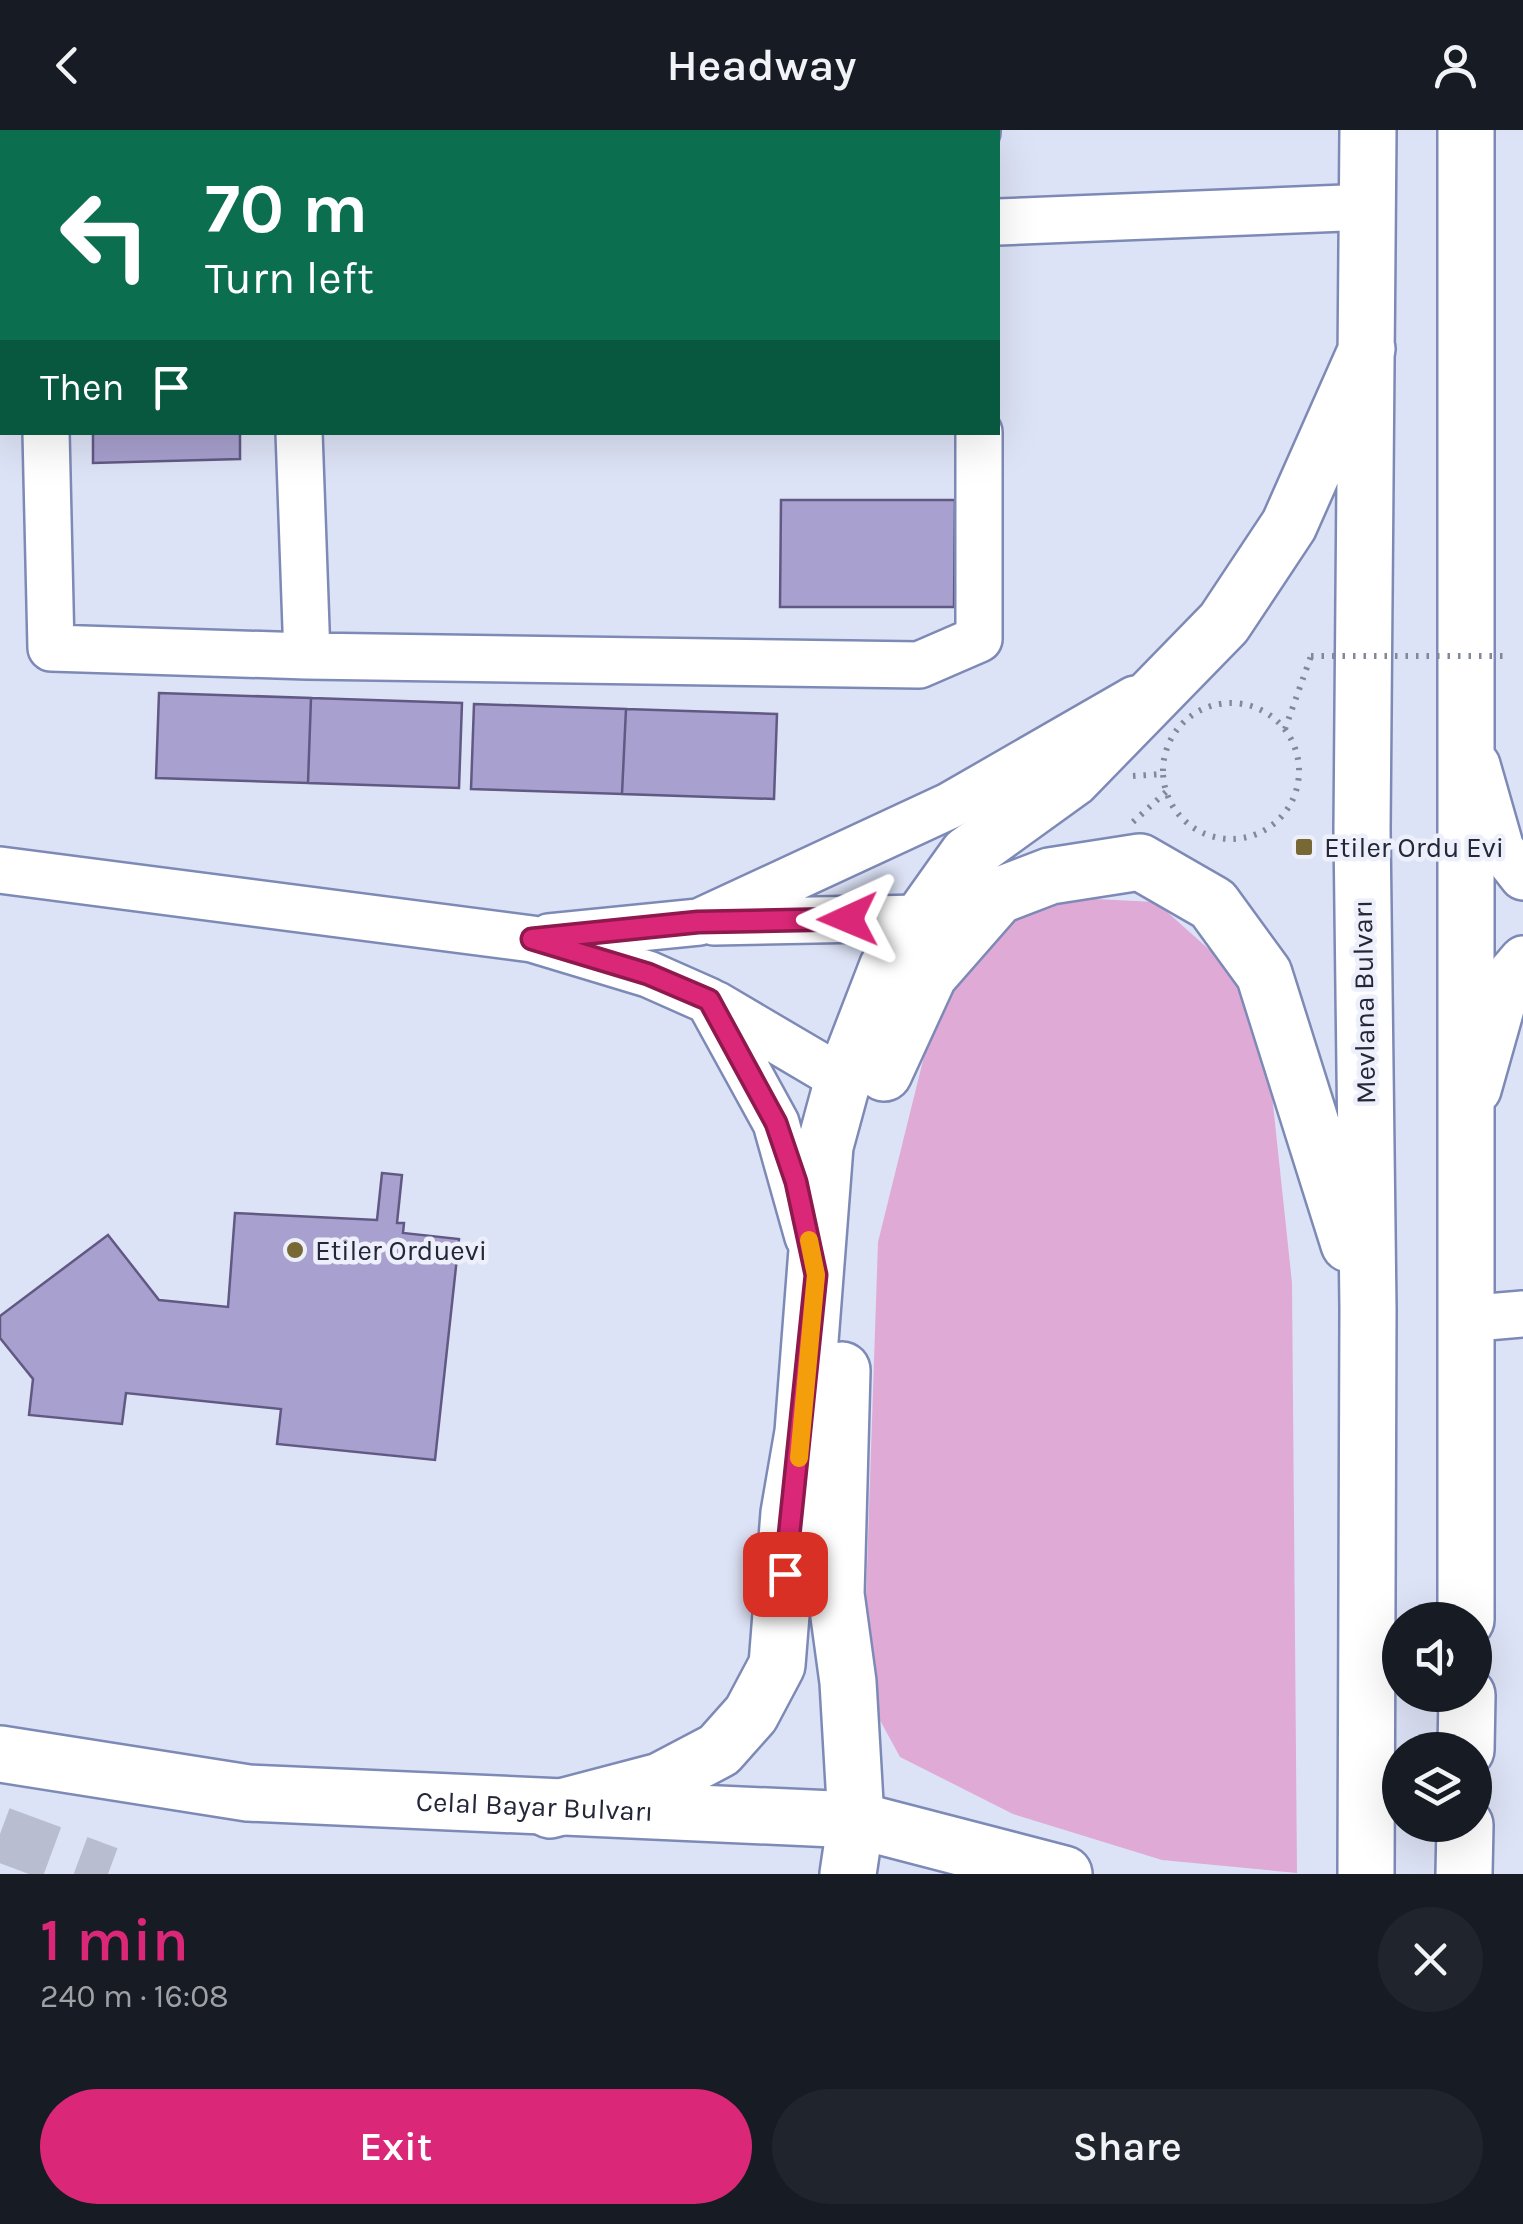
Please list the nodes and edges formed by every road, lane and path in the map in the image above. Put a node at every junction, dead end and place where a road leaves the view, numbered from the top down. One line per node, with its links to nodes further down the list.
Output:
1 (1368, 130): 3 (main road, Mevlana Bulvarı)
2 (1466, 130): 12 (main road)
3 (1369, 207): 4 (street); 5 (main road, Mevlana Bulvarı)
4 (1000, 222)
5 (1366, 349): 11 (main road); 24 (main road, Mevlana Bulvarı)
6 (46, 435): 9 (street)
7 (300, 435): 9 (street)
8 (980, 435): 9 (street)
9 (307, 656)
10 (1505, 656): 13 (path, bridge)
11 (1169, 680): 16 (main road); 17 (street)
12 (1465, 714): 15 (street); 22 (main road)
13 (1285, 729): 13 (path)
14 (0, 870): 18 (street)
15 (1523, 877)
16 (922, 918): 17 (street); 21 (main road)
17 (698, 922): 18 (street)
18 (532, 939): 20 (street)
19 (1523, 959): 22 (street)
20 (709, 1000): 21 (street); 23 (street)
21 (844, 1080): 23 (main road)
22 (1464, 1145): 26 (main road)
23 (816, 1275): 29 (main road)
24 (1368, 1309): 30 (main road); 34 (main road, Mevlana Bulvarı)
25 (1523, 1314): 26 (street)
26 (1464, 1319): 27 (main road)
27 (1466, 1602)
28 (8, 1759): 29 (main road, Celal Bayar Bulvarı)
29 (550, 1810): 30 (main road, Celal Bayar Bulvarı)
30 (856, 1820): 32 (main road); 33 (main road, Celal Bayar Bulvarı)
31 (1465, 1842): 35 (main road)
32 (848, 1874)
33 (1064, 1874)
34 (1366, 1874)
35 (1464, 1874)

